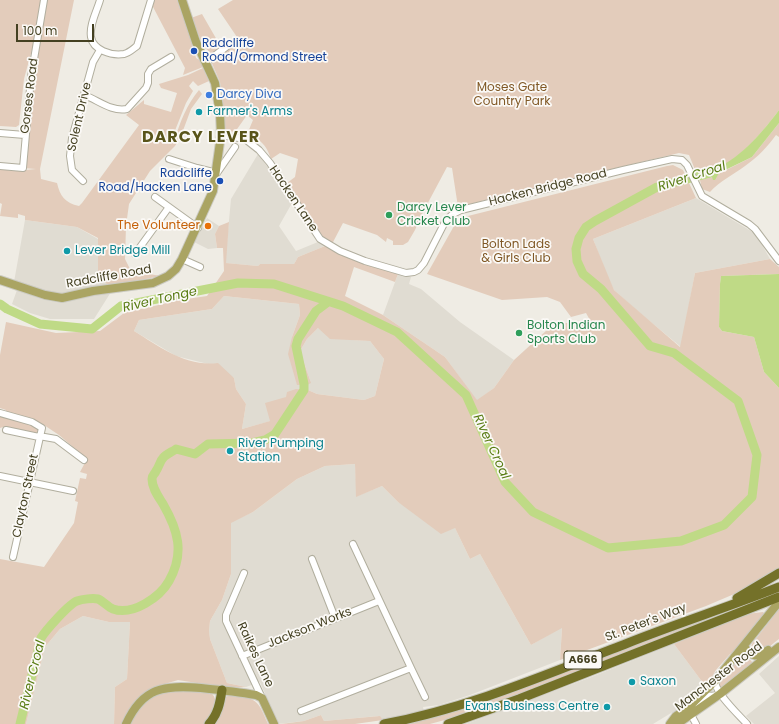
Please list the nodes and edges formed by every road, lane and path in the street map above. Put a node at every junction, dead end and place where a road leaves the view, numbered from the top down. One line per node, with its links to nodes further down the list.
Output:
1 (44, 0): 11 (street, Gorses Road)
2 (100, 0): 6 (street)
3 (151, 0): 6 (street)
4 (182, 0): 8 (main road, Radcliffe Road)
5 (230, 44): 8 (street)
6 (100, 50): 9 (street, Solent Drive)
7 (172, 56): 9 (street)
8 (206, 64): 12 (main road, Radcliffe Road)
9 (84, 95): 17 (street, Solent Drive)
10 (0, 133): 11 (street)
11 (25, 135): 15 (street, Gorses Road)
12 (221, 135): 16 (main road, Radcliffe Road); 25 (street, Hacken Lane)
13 (235, 147): 16 (street)
14 (169, 159): 16 (street)
15 (0, 166)
16 (217, 173): 20 (main road, Radcliffe Road)
17 (83, 181)
18 (155, 197): 19 (street)
19 (168, 206): 20 (street); 21 (street)
20 (198, 228): 22 (main road, Radcliffe Road)
21 (135, 254)
22 (182, 259): 24 (street); 26 (main road, Radcliffe Road)
23 (779, 261): 25 (street, Hacken Bridge Road)
24 (200, 267)
25 (414, 272)
26 (0, 280)
27 (0, 413): 29 (street)
28 (6, 430): 29 (street)
29 (39, 437): 30 (street); 32 (street, Clayton Street)
30 (84, 460)
31 (0, 476): 32 (street)
32 (29, 482): 33 (street); 35 (street, Clayton Street)
33 (73, 491)
34 (353, 544): 41 (street)
35 (14, 557)
36 (312, 559): 43 (street)
37 (244, 573): 48 (street, Raikes Lane)
38 (779, 573): 44 (highway)
39 (779, 587): 44 (highway, St. Peter's Way / A666)
40 (779, 597): 63 (highway, St. Peter's Way / A666)
41 (378, 600): 43 (street, Jackson Works); 49 (street)
42 (779, 602): 46 (main road, Manchester Road)
43 (335, 618): 48 (street, Jackson Works)
44 (684, 621): 62 (highway, St. Peter's Way / A666)
45 (779, 643): 46 (main road)
46 (744, 646): 50 (main road, Manchester Road)
47 (779, 647): 51 (main road, Manchester Road)
48 (242, 656): 55 (street, Raikes Lane)
49 (411, 668): 54 (street); 57 (street)
50 (715, 681): 53 (street); 58 (main road, Manchester Road)
51 (732, 685): 53 (main road, Manchester Road); 56 (street)
52 (222, 690): 55 (main road); 59 (main road); 60 (highway)
53 (720, 694): 56 (street); 58 (main road, Manchester Road)
54 (425, 697)
55 (262, 698): 61 (main road, Raikes Lane)
56 (729, 703): 66 (street)
57 (301, 711)
58 (689, 711): 64 (main road, Manchester Road); 65 (street)
59 (126, 724)
60 (209, 724)
61 (274, 724)
62 (384, 724)
63 (448, 724)
64 (671, 724)
65 (696, 724)
66 (747, 724)

